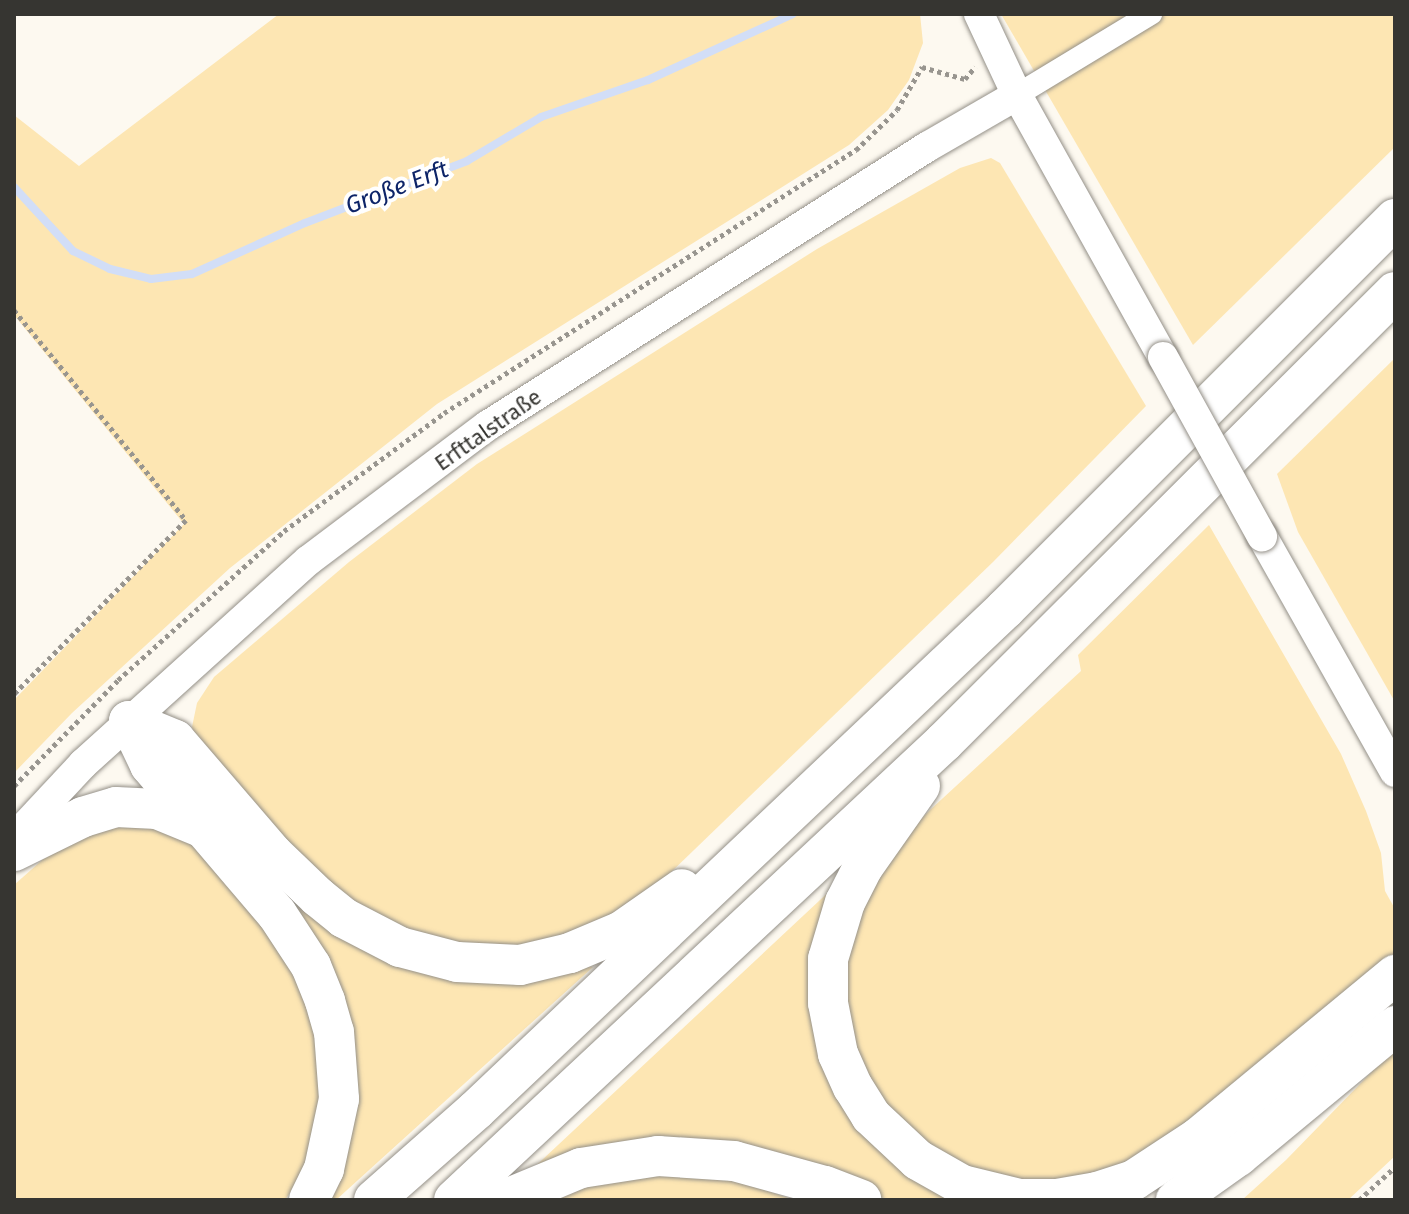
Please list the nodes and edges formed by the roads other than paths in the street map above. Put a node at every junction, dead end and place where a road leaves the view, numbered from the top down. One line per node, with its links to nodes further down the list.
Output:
1 (979, 14): 3 (main road)
2 (1151, 14): 3 (street)
3 (1017, 95): 6 (main road, Erfttalstraße); 8 (main road, bridge)
4 (1395, 219): 11 (highway)
5 (1395, 292): 7 (highway)
6 (129, 721): 9 (highway); 10 (main road, Erfttalstraße); 11 (highway)
7 (944, 742): 13 (highway); 17 (highway)
8 (1395, 772)
9 (205, 829): 12 (highway); 15 (highway)
10 (14, 838)
11 (755, 848): 16 (highway)
12 (14, 851)
13 (1395, 975)
14 (1395, 1026): 20 (highway)
15 (309, 1200)
16 (374, 1200)
17 (454, 1200)
18 (504, 1200): 19 (highway)
19 (861, 1200)
20 (1176, 1200)

